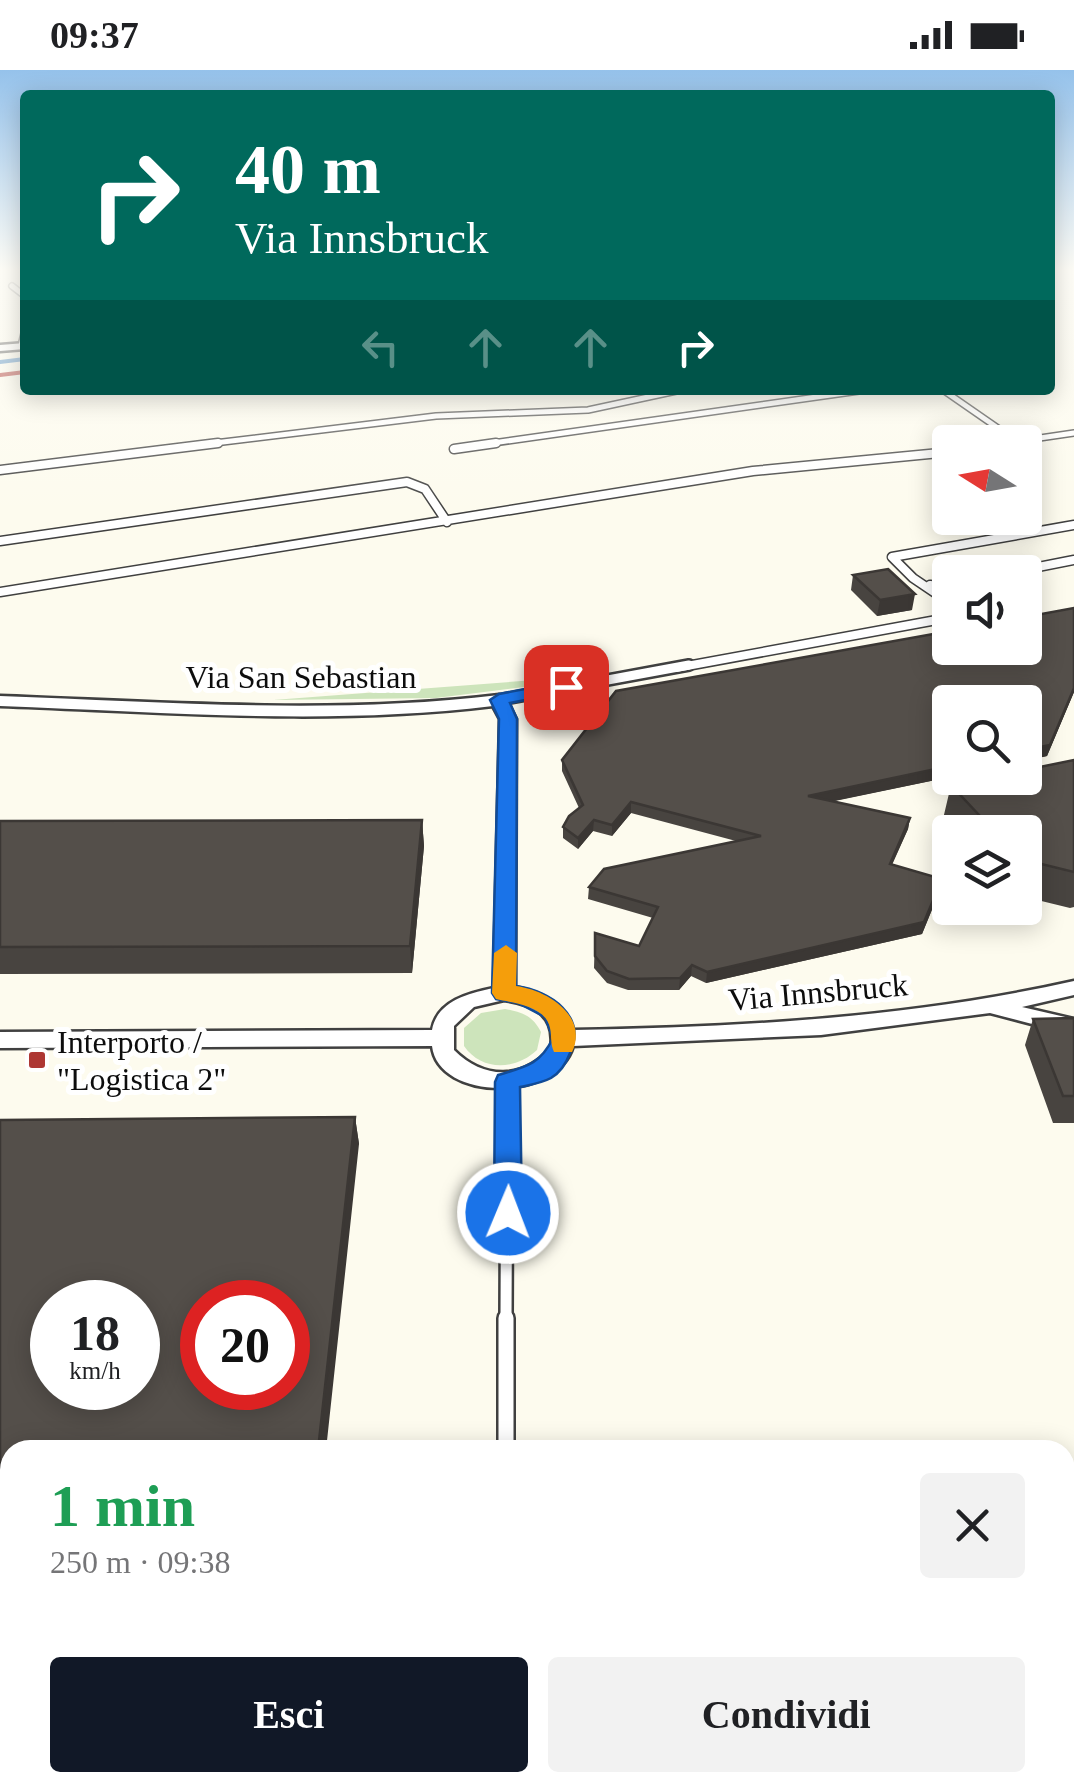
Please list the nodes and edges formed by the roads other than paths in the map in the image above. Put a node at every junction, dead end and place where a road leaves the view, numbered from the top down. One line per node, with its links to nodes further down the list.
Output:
1 (658, 395): 9 (lane)
2 (830, 395): 7 (lane)
3 (950, 395): 4 (lane)
4 (991, 425)
5 (1074, 433): 6 (lane)
6 (1042, 438)
7 (454, 448)
8 (932, 454): 10 (lane)
9 (0, 470)
10 (446, 522): 12 (lane); 18 (lane)
11 (1074, 526): 15 (lane)
12 (0, 541)
13 (1074, 560): 14 (lane)
14 (1042, 566)
15 (924, 584): 16 (lane); 17 (lane)
16 (932, 585)
17 (932, 590)
18 (0, 592)
19 (932, 621): 20 (lane, Via San Sebastian)
20 (499, 700): 21 (street, Via San Sebastian); 23 (street)
21 (0, 701)
22 (1074, 988): 24 (street, Via Innsbruck)
23 (504, 993): 26 (street); 27 (street)
24 (993, 1008): 25 (street); 27 (street, Via Innsbruck)
25 (1074, 1027)
26 (440, 1038): 28 (street); 29 (street)
27 (565, 1038): 29 (street)
28 (0, 1040)
29 (507, 1082): 30 (lane)
30 (506, 1440)

